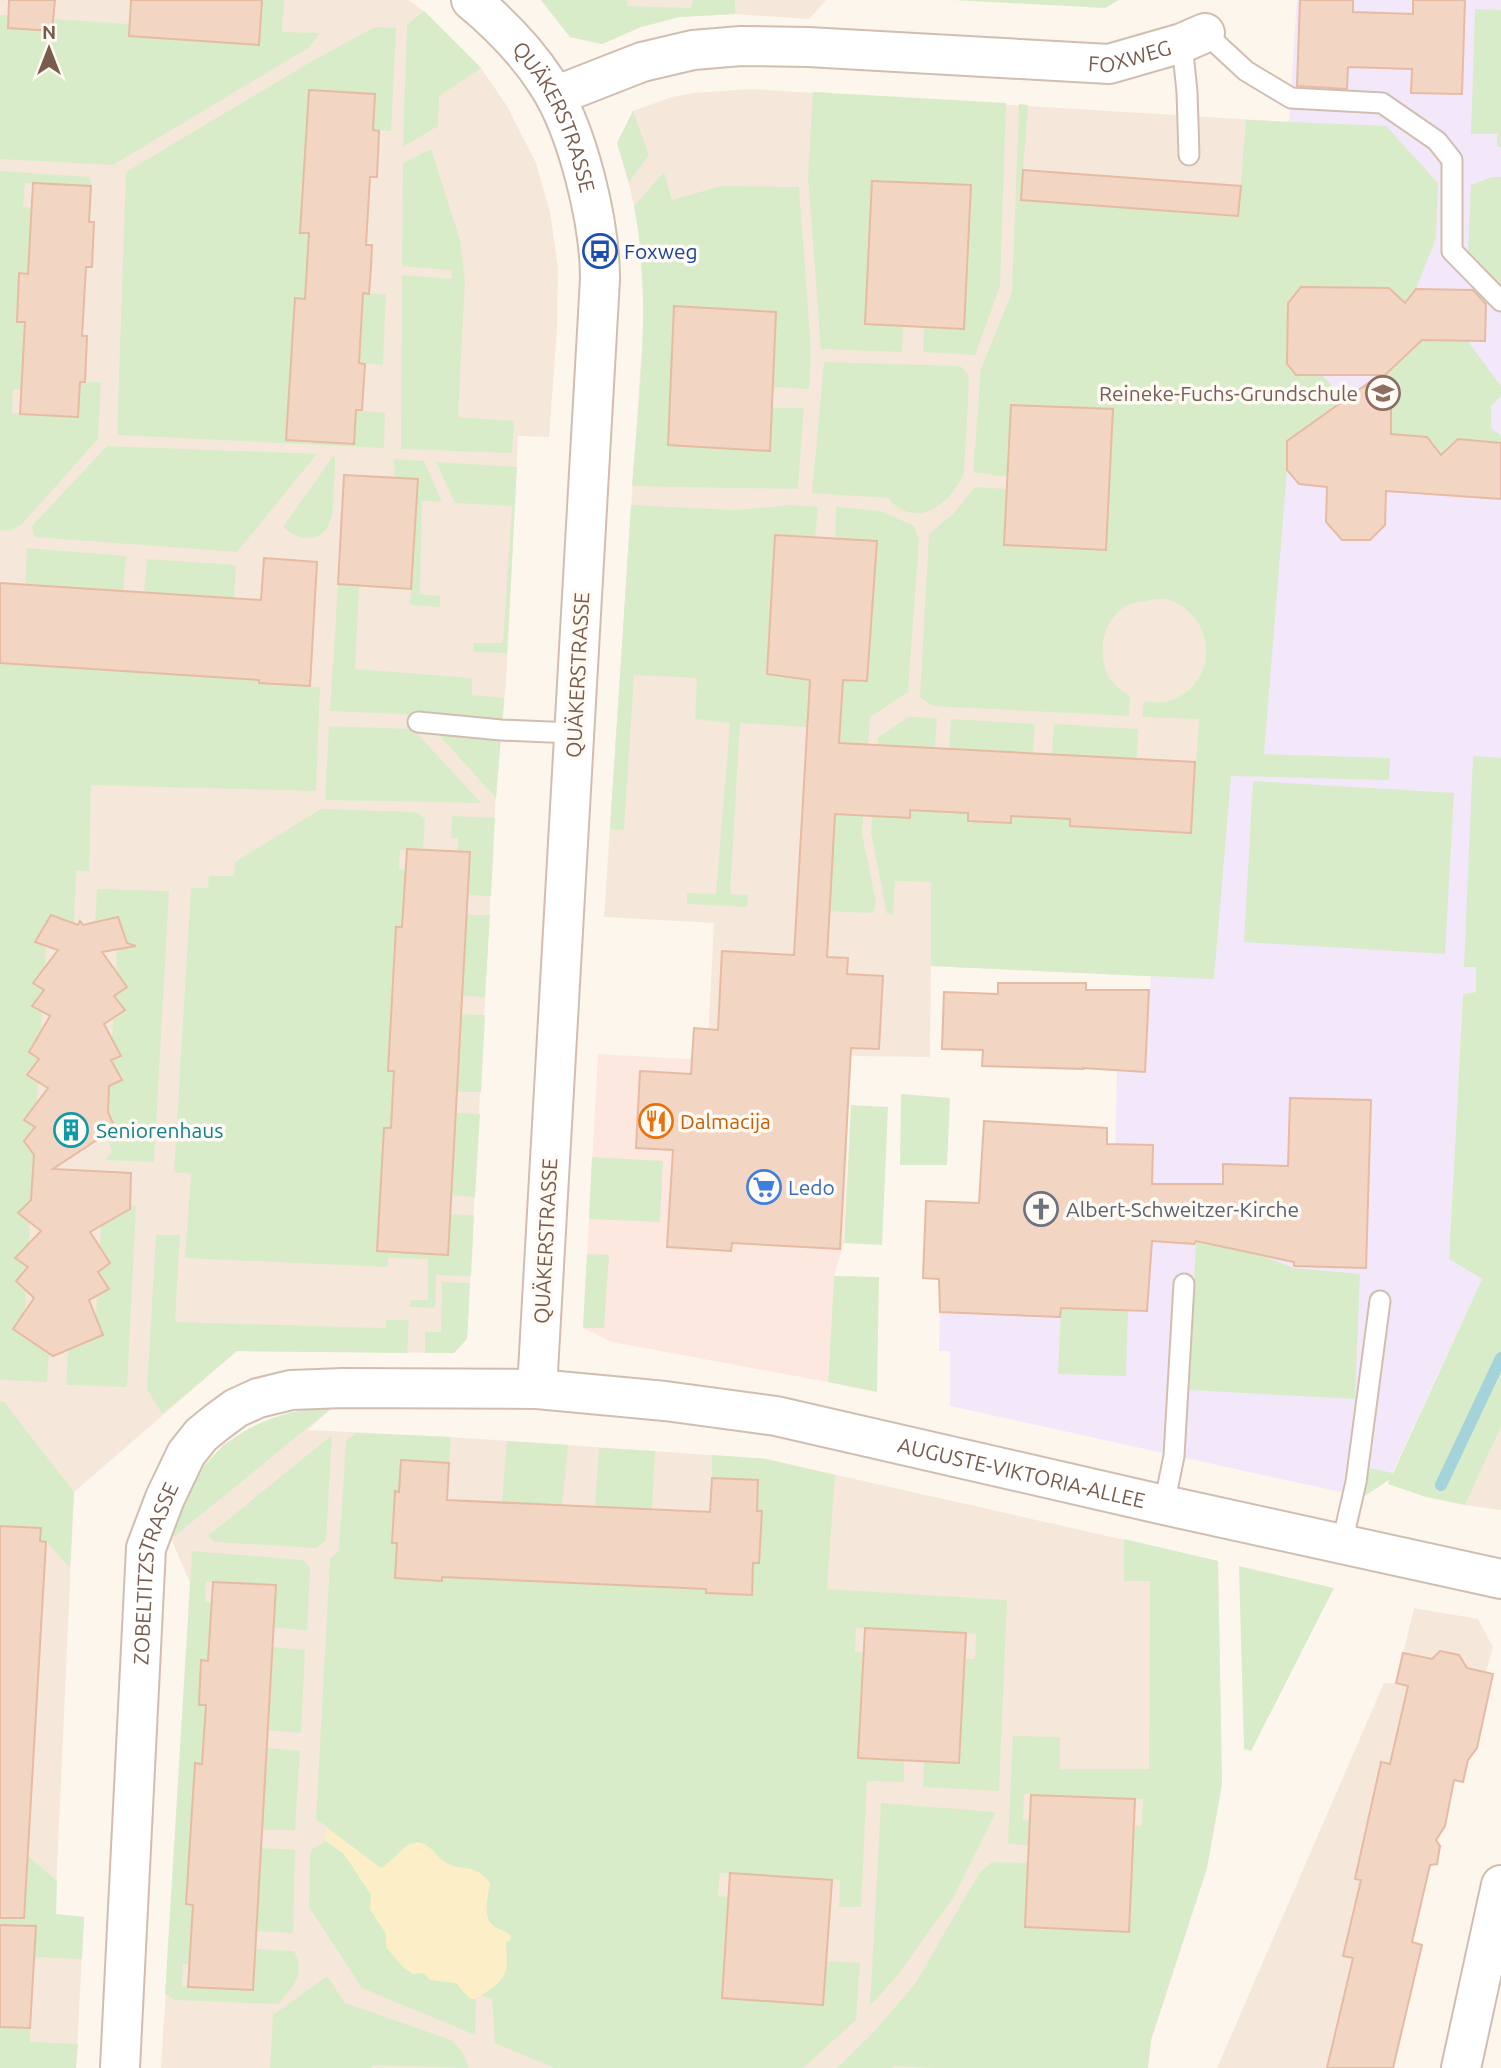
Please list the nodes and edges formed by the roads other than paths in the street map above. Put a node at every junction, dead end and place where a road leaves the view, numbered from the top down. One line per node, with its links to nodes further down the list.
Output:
1 (471, 0): 3 (street, QUÄKERSTRASSE)
2 (1194, 38): 3 (street, FOXWEG); 4 (lane); 5 (lane)
3 (555, 96): 7 (street, QUÄKERSTRASSE)
4 (1189, 155)
5 (1501, 301)
6 (418, 722): 7 (lane)
7 (573, 733): 10 (street, QUÄKERSTRASSE)
8 (1184, 1284): 11 (lane)
9 (1380, 1301): 12 (lane)
10 (537, 1389): 11 (street, AUGUSTE-VIKTORIA-ALLEE); 15 (street, ZOBELTITZSTRASSE)
11 (1164, 1506): 12 (street, AUGUSTE-VIKTORIA-ALLEE)
12 (1342, 1543): 13 (street, AUGUSTE-VIKTORIA-ALLEE)
13 (1501, 1579)
14 (1501, 1885): 16 (street)
15 (120, 2068)
16 (1461, 2068)

